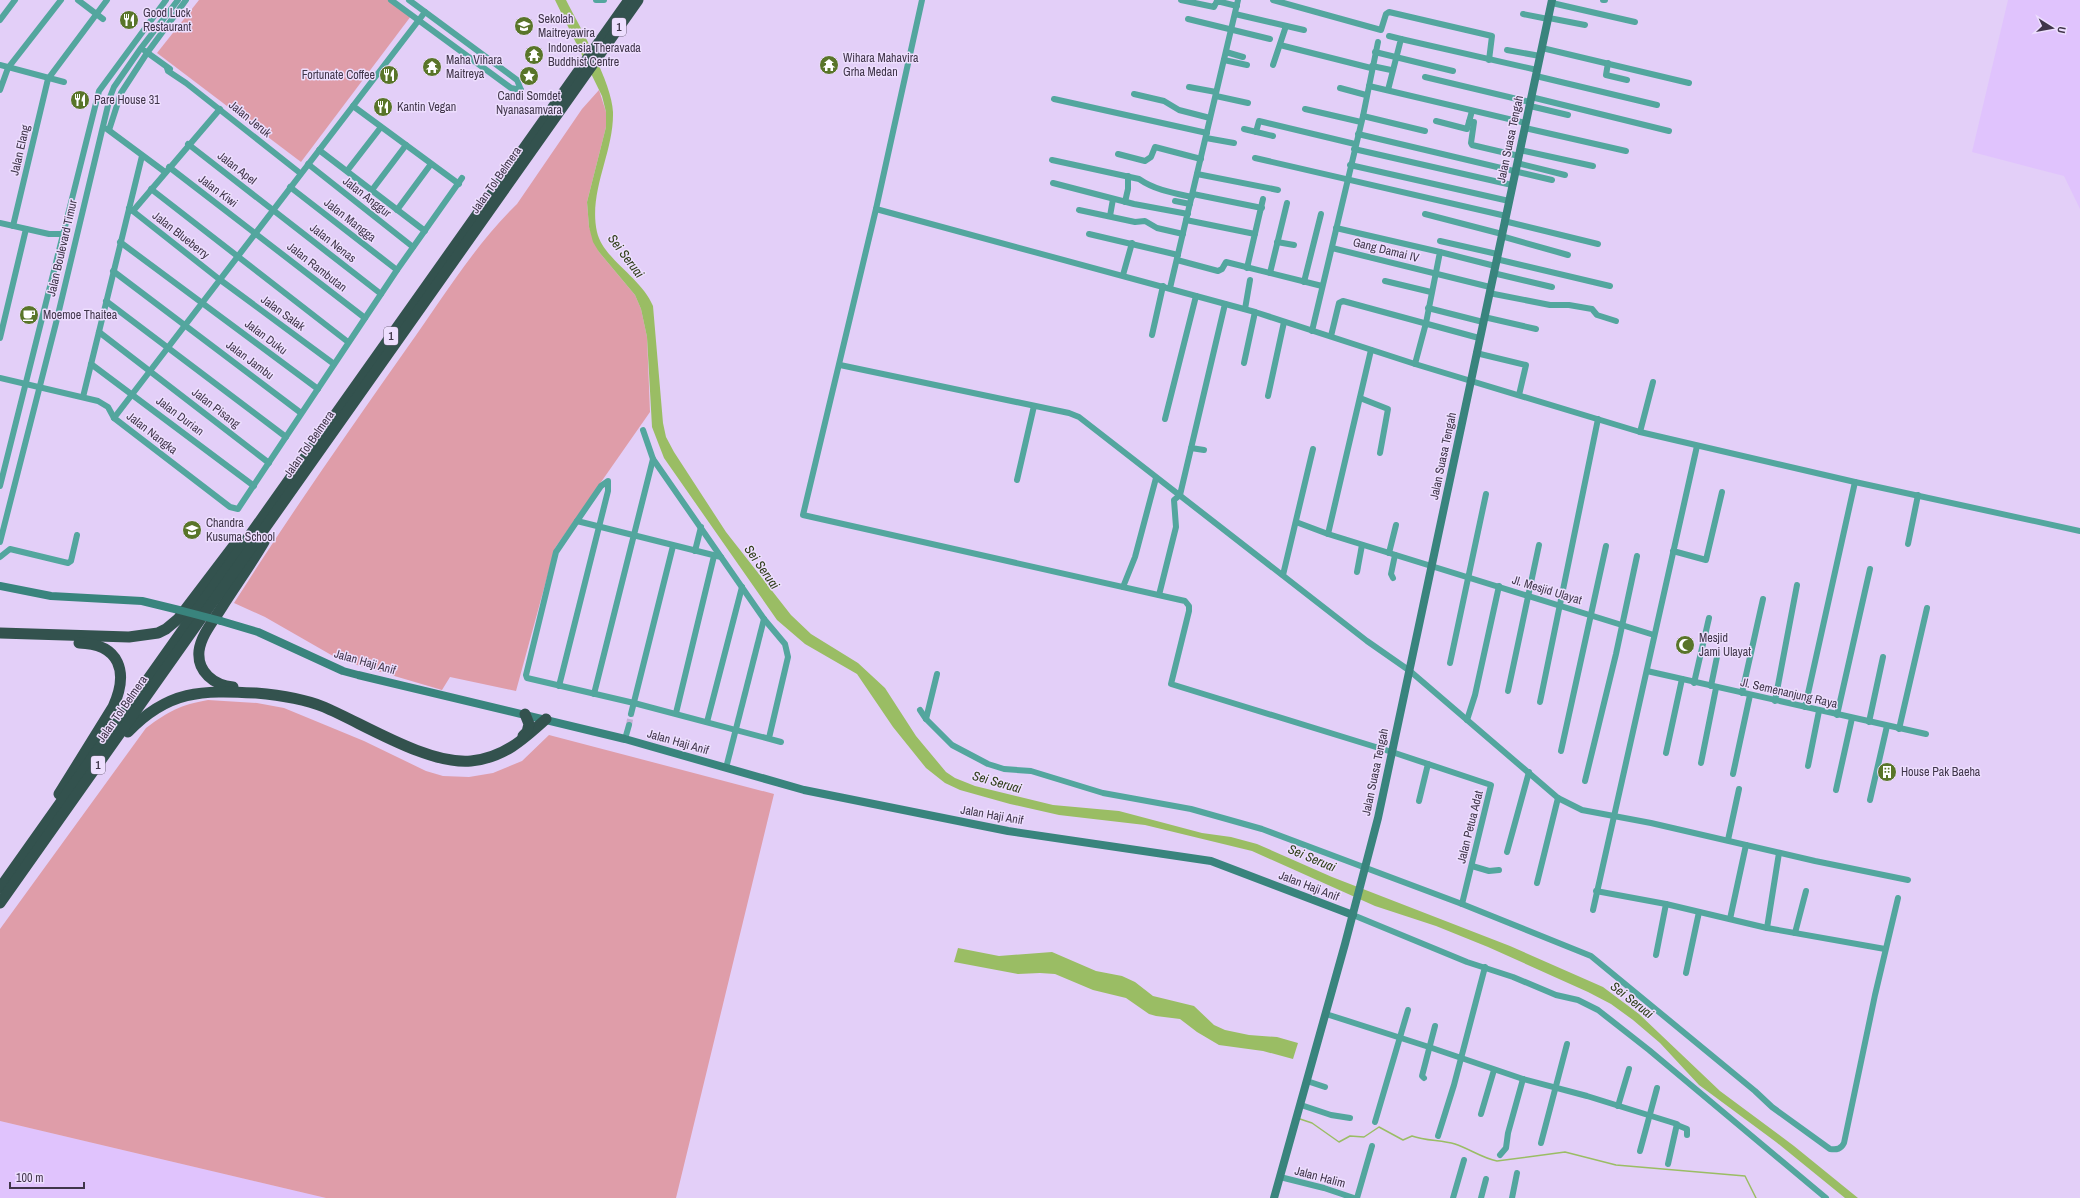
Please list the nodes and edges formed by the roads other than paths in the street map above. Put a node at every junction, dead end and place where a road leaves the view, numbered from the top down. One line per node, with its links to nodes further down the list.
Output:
1 (15, 0): 26 (street)
2 (61, 0): 57 (street)
3 (78, 0): 20 (street)
4 (107, 0): 20 (street)
5 (166, 0): 37 (street, Jalan Boulevard Timur)
6 (178, 0): 40 (street, Jalan Boulevard Timur)
7 (186, 0): 46 (street)
8 (392, 0): 27 (street)
9 (409, 0): 19 (street)
10 (596, 0): 11 (street)
11 (604, 0)
12 (629, 0): 42 (highway, Jalan Tol Belmera / 1)
13 (638, 0): 42 (highway, Jalan Tol Belmera / 1)
14 (922, 0): 138 (street)
15 (1181, 0): 18 (street)
16 (1273, 0): 51 (street)
17 (1552, 2): 23 (main road, Jalan Suasa Tengah); 28 (street)
18 (1238, 3): 21 (street)
19 (425, 12): 27 (street); 38 (street)
20 (96, 14): 24 (street); 63 (street)
21 (1235, 14): 30 (street); 31 (street)
22 (1523, 14): 23 (street)
23 (1548, 18): 29 (street); 45 (main road, Jalan Suasa Tengah)
24 (103, 19)
25 (1188, 19): 31 (street)
26 (0, 20)
27 (418, 20): 47 (street); 79 (street)
28 (1634, 22)
29 (1585, 25)
30 (1286, 26): 32 (street); 39 (street)
31 (1231, 30): 34 (street); 43 (street)
32 (1304, 30)
33 (1388, 36): 35 (street)
34 (1270, 39)
35 (1401, 39): 49 (street); 51 (street)
36 (1378, 42): 44 (street)
37 (134, 43): 40 (street, Jalan Jeruk); 155 (street, Jalan Boulevard Timur)
38 (473, 46): 47 (street); 47 (street)
39 (1280, 46): 55 (street); 56 (street)
40 (141, 48): 46 (street, Jalan Jeruk); 88 (street, Jalan Boulevard Timur)
41 (1507, 50): 45 (street)
42 (598, 51): 60 (highway, Jalan Tol Belmera / 1)
43 (1226, 52): 48 (street); 50 (street)
44 (1375, 52): 49 (street); 56 (street)
45 (1541, 52): 52 (street); 61 (main road, Jalan Suasa Tengah)
46 (147, 53): 80 (street, Jalan Jeruk); 92 (street)
47 (467, 55)
48 (1243, 57)
49 (1395, 57): 58 (street); 59 (street)
50 (1224, 60): 54 (street); 73 (street)
51 (1489, 60): 61 (street)
52 (1608, 63): 64 (street); 66 (street)
53 (0, 65): 57 (street)
54 (1247, 65)
55 (1272, 65)
56 (1371, 67): 58 (street); 67 (street)
57 (8, 68): 63 (street); 70 (street)
58 (1391, 70): 71 (street)
59 (1453, 71)
60 (583, 73): 238 (highway, Jalan Tol Belmera / 1); 249 (highway, Jalan Tol Belmera / 1)
61 (1537, 73): 76 (main road, Jalan Suasa Tengah); 78 (street)
62 (1425, 77): 76 (street)
63 (48, 79): 65 (street); 149 (street, Jalan Elang)
64 (1627, 80)
65 (64, 82)
66 (1689, 83)
67 (1369, 86): 71 (street); 74 (street)
68 (1189, 87): 73 (street)
69 (1340, 88): 74 (street)
70 (0, 90)
71 (1388, 90): 82 (street)
72 (1134, 94): 84 (street)
73 (1216, 94): 77 (street); 84 (street)
74 (1366, 95): 85 (street)
75 (1054, 99): 97 (street)
76 (1531, 102): 83 (street); 89 (main road, Jalan Suasa Tengah); 94 (street)
77 (1248, 103)
78 (1657, 105)
79 (353, 106): 90 (street); 103 (street)
80 (220, 109): 100 (street); 117 (street, Jalan Jeruk)
81 (1305, 109): 85 (street)
82 (1472, 111): 87 (street); 89 (street)
83 (1568, 115)
84 (1210, 118): 97 (street)
85 (1362, 119): 93 (street); 96 (street)
86 (1436, 121): 87 (street)
87 (1470, 122): 110 (street)
88 (103, 125): 92 (street, Jalan Kiwi); 226 (street, Jalan Boulevard Timur)
89 (1525, 126): 104 (street); 110 (main road, Jalan Suasa Tengah)
90 (381, 127): 101 (street); 116 (street)
91 (1244, 128): 95 (street)
92 (109, 130): 106 (street, Jalan Kiwi)
93 (1425, 131)
94 (1669, 131)
95 (1256, 132): 98 (street); 102 (street)
96 (1358, 134): 102 (street); 110 (street)
97 (1206, 135): 99 (street); 108 (street)
98 (1273, 136)
99 (1234, 143)
100 (188, 144): 115 (street); 140 (street, Jalan Apel)
101 (406, 145): 112 (street); 127 (street)
102 (1355, 146): 113 (street); 124 (street)
103 (319, 150): 111 (street); 116 (street)
104 (1626, 151)
105 (1118, 154): 108 (street)
106 (142, 156): 115 (street, Jalan Kiwi); 139 (street)
107 (1255, 158): 121 (street)
108 (1201, 159): 118 (street)
109 (1052, 160): 120 (street)
110 (1518, 160): 114 (street); 119 (street); 122 (street); 124 (main road, Jalan Suasa Tengah)
111 (308, 164): 117 (street); 167 (street, Jalan Anggur)
112 (431, 164): 141 (street); 152 (street)
113 (1350, 165): 121 (street); 133 (street)
114 (1593, 166)
115 (167, 169): 126 (street); 153 (street, Jalan Kiwi)
116 (347, 171): 127 (street)
117 (300, 173): 125 (street)
118 (1197, 174): 128 (street); 129 (street)
119 (1565, 175)
120 (1128, 176): 129 (street); 134 (street)
121 (1347, 180): 147 (street); 150 (street)
122 (1552, 180)
123 (1053, 183): 130 (street)
124 (1512, 185): 133 (main road, Jalan Suasa Tengah)
125 (290, 187): 140 (street); 175 (street, Jalan Mangga)
126 (151, 189): 139 (street); 171 (street)
127 (372, 190): 141 (street)
128 (1278, 190)
129 (1193, 195): 136 (street); 137 (street)
130 (1113, 198): 134 (street); 145 (street)
131 (1264, 199): 137 (street)
132 (1175, 201): 136 (street)
133 (1509, 201): 147 (main road, Jalan Suasa Tengah)
134 (1125, 202): 146 (street)
135 (1287, 203): 163 (street)
136 (1190, 204): 146 (street)
137 (1262, 208): 158 (street)
138 (876, 209): 179 (street); 220 (street)
139 (131, 210): 162 (street); 180 (street, Jalan Blueberry)
140 (272, 210): 153 (street); 191 (street, Jalan Nenas)
141 (397, 210): 152 (street)
142 (1079, 210): 145 (street)
143 (1321, 214): 183 (street)
144 (1425, 214): 159 (street)
145 (1110, 216): 157 (street)
146 (1187, 217): 157 (street); 158 (street)
147 (1505, 219): 159 (main road, Jalan Suasa Tengah); 165 (street)
148 (0, 223): 149 (street)
149 (13, 226): 151 (street)
150 (1336, 228): 168 (street); 169 (street)
151 (26, 229): 154 (street); 210 (street)
152 (425, 231): 167 (street)
153 (255, 233): 171 (street); 199 (street, Jalan Rambutan)
154 (49, 234): 155 (street); 160 (street)
155 (64, 234): 160 (street, Jalan Boulevard Timur)
156 (1089, 234): 164 (street)
157 (1183, 234): 172 (street)
158 (1256, 234): 174 (street)
159 (1502, 235): 170 (street); 173 (main road, Jalan Suasa Tengah)
160 (62, 241): 225 (street, Jalan Boulevard Timur)
161 (1440, 241): 173 (street)
162 (120, 242): 176 (street); 194 (street, Jalan Duku)
163 (1277, 242): 166 (street); 177 (street)
164 (1132, 243): 172 (street); 179 (street)
165 (1598, 244)
166 (1294, 245)
167 (413, 247): 175 (street)
168 (1332, 248): 178 (street, Gang Damai IV); 185 (street)
169 (1440, 252): 173 (street); 178 (street)
170 (1568, 255)
171 (236, 256): 180 (street); 212 (street)
172 (1178, 257): 174 (street); 188 (street)
173 (1495, 263): 186 (street); 187 (street); 189 (main road, Jalan Suasa Tengah)
174 (1247, 268): 177 (street)
175 (397, 270): 191 (street)
176 (113, 271): 193 (street); 204 (street, Jalan Jambu)
177 (1270, 274): 183 (street)
178 (1435, 274): 189 (street, Gang Damai IV); 190 (street)
179 (1123, 275): 184 (street)
180 (219, 279): 194 (street); 218 (street, Jalan Salak)
181 (1250, 280): 197 (street)
182 (1385, 281): 190 (street)
183 (1304, 282): 185 (street)
184 (1163, 286): 188 (street); 208 (street)
185 (1322, 286): 206 (street)
186 (1610, 286)
187 (1552, 287)
188 (1170, 288): 192 (street)
189 (1490, 290): 200 (main road, Jalan Suasa Tengah); 201 (street, Gang Damai IV)
190 (1431, 292): 196 (street)
191 (381, 294): 199 (street)
192 (1196, 296): 195 (street); 237 (street)
193 (106, 301): 207 (street); 213 (street)
194 (202, 302): 204 (street); 227 (street, Jalan Duku)
195 (1225, 304): 197 (street); 243 (street)
196 (1428, 308): 200 (street); 203 (street)
197 (1245, 309): 198 (street)
198 (1255, 312): 202 (street); 216 (street)
199 (365, 318): 212 (street)
200 (1483, 320): 205 (street); 211 (main road, Jalan Suasa Tengah)
201 (1616, 321)
202 (1284, 322): 206 (street); 230 (street)
203 (1426, 323): 209 (street); 211 (street); 219 (street)
204 (185, 324): 213 (street); 234 (street, Jalan Jambu)
205 (1536, 329)
206 (1312, 331): 209 (street)
207 (99, 332): 217 (street); 221 (street, Jalan Pisang)
208 (1152, 335)
209 (1331, 336): 214 (street)
210 (0, 338)
211 (1479, 338): 215 (main road, Jalan Suasa Tengah)
212 (348, 342): 218 (street)
213 (168, 347): 221 (street); 241 (street)
214 (1372, 350): 219 (street); 232 (street)
215 (1476, 353): 223 (main road, Jalan Suasa Tengah); 229 (street)
216 (1244, 363)
217 (92, 364): 228 (street, Jalan Durian); 231 (street)
218 (334, 364): 227 (street)
219 (1415, 364): 223 (street)
220 (840, 365): 233 (street); 291 (street)
221 (150, 370): 228 (street); 248 (street, Jalan Pisang)
222 (0, 377): 225 (street, Jalan Nangka)
223 (1470, 380): 229 (street); 281 (main road, Jalan Suasa Tengah)
224 (1652, 382): 240 (street)
225 (24, 383): 226 (street, Jalan Nangka); 253 (street, Jalan Boulevard Timur)
226 (39, 387): 231 (street, Jalan Nangka); 268 (street, Jalan Boulevard Timur)
227 (318, 389): 234 (street)
228 (132, 393): 235 (street); 254 (street, Jalan Durian)
229 (1519, 393): 236 (street)
230 (1268, 396)
231 (84, 397): 235 (street, Jalan Nangka)
232 (1360, 398): 246 (street); 265 (street)
233 (1034, 406): 250 (street); 251 (street)
234 (301, 413): 241 (street)
235 (114, 418): 254 (street, Jalan Nangka)
236 (1598, 419): 240 (street); 295 (street)
237 (1165, 420)
238 (327, 426): 301 (highway); 366 (highway, Jalan Tol Belmera / 1)
239 (643, 430): 247 (street)
240 (1640, 432): 242 (street)
241 (286, 437): 248 (street)
242 (1697, 446): 252 (street); 275 (street)
243 (1191, 448): 245 (street); 257 (street)
244 (1313, 449): 260 (street)
245 (1204, 450)
246 (1380, 453)
247 (653, 459): 263 (street); 267 (street)
248 (269, 463): 254 (street)
249 (302, 476): 325 (highway); 362 (highway, Jalan Tol Belmera / 1)
250 (1156, 478): 257 (street); 291 (street)
251 (1017, 480)
252 (1855, 482): 258 (street); 321 (street)
253 (0, 486)
254 (254, 486)
255 (1722, 492): 275 (street)
256 (1486, 494): 285 (street)
257 (1180, 495): 284 (street); 292 (street)
258 (1918, 495): 264 (street); 270 (street)
259 (577, 521): 262 (street); 262 (street); 312 (street)
260 (1296, 522): 265 (street, Jl. Mesjid Ulayat); 284 (street)
261 (1396, 525): 276 (street)
262 (599, 526): 267 (street); 312 (street)
263 (701, 527): 274 (street); 280 (street)
264 (2080, 531)
265 (1328, 534): 271 (street, Jl. Mesjid Ulayat)
266 (77, 535): 279 (street)
267 (633, 535): 272 (street); 316 (street)
268 (0, 542)
269 (1539, 544): 293 (street)
270 (1908, 544)
271 (1362, 545): 276 (street, Jl. Mesjid Ulayat); 283 (street)
272 (673, 546): 274 (street); 320 (street)
273 (1606, 546): 297 (street)
274 (695, 551): 277 (street)
275 (1673, 552): 302 (street)
276 (1392, 554): 281 (street, Jl. Mesjid Ulayat); 286 (street)
277 (714, 556): 280 (street); 324 (street)
278 (1637, 556): 300 (street)
279 (0, 557)
280 (721, 557): 289 (street)
281 (1432, 566): 285 (street, Jl. Mesjid Ulayat); 307 (main road, Jalan Suasa Tengah)
282 (1870, 569): 327 (street)
283 (1357, 572)
284 (1283, 575): 307 (street)
285 (1468, 577): 290 (street, Jl. Mesjid Ulayat); 306 (street)
286 (1393, 578)
287 (1797, 585): 318 (street)
288 (0, 586): 325 (main road, Jalan Haji Anif, bridge)
289 (742, 586): 299 (street); 332 (street)
290 (1498, 586): 293 (street, Jl. Mesjid Ulayat); 328 (street)
291 (1123, 587): 292 (street)
292 (1158, 595): 343 (street, Jalan Petua Adat)
293 (1529, 596): 295 (street, Jl. Mesjid Ulayat); 314 (street)
294 (1763, 599): 315 (street)
295 (1560, 606): 297 (street, Jl. Mesjid Ulayat); 319 (street)
296 (1927, 608): 336 (street)
297 (1591, 614): 300 (street, Jl. Mesjid Ulayat); 342 (street)
298 (1709, 618): 311 (street)
299 (764, 619): 337 (street); 339 (street)
300 (1622, 624): 302 (street, Jl. Mesjid Ulayat); 351 (street)
301 (0, 633)
302 (1654, 635): 308 (street)
303 (0, 639): 366 (highway)
304 (1718, 652): 313 (street)
305 (1883, 657): 333 (street)
306 (1450, 663)
307 (1410, 671): 328 (street); 343 (main road, Jalan Suasa Tengah)
308 (1647, 671): 310 (street, Jl. Semenanjung Raya); 357 (street)
309 (937, 674): 331 (street)
310 (1682, 679): 311 (street, Jl. Semenanjung Raya); 344 (street)
311 (1694, 683): 313 (street, Jl. Semenanjung Raya)
312 (559, 686): 316 (street)
313 (1714, 687): 315 (street, Jl. Semenanjung Raya); 345 (street)
314 (1508, 691)
315 (1742, 693): 317 (street, Jl. Semenanjung Raya)
316 (594, 694): 320 (street)
317 (1750, 695): 318 (street, Jl. Semenanjung Raya); 350 (street)
318 (1775, 701): 321 (street, Jl. Semenanjung Raya)
319 (1540, 702)
320 (634, 703): 324 (street); 326 (street)
321 (1805, 708): 323 (street, Jl. Semenanjung Raya)
322 (920, 710): 331 (street)
323 (1819, 711): 327 (street, Jl. Semenanjung Raya); 347 (street)
324 (676, 713): 332 (street)
325 (525, 714): 330 (main road, Jalan Haji Anif)
326 (631, 714)
327 (1837, 715): 329 (street, Jl. Semenanjung Raya)
328 (1469, 717): 349 (street)
329 (1852, 718): 333 (street, Jl. Semenanjung Raya); 353 (street)
330 (546, 720): 340 (main road, Jalan Haji Anif); 362 (highway)
331 (926, 720): 364 (street)
332 (707, 722): 337 (street)
333 (1869, 722): 335 (street, Jl. Semenanjung Raya)
334 (629, 725): 340 (street)
335 (1887, 726): 336 (street, Jl. Semenanjung Raya); 356 (street)
336 (1899, 728): 338 (street, Jl. Semenanjung Raya)
337 (737, 729): 339 (street); 348 (street)
338 (1926, 734)
339 (768, 738): 341 (street)
340 (625, 739): 348 (main road, Jalan Haji Anif)
341 (781, 742)
342 (1561, 751)
343 (1392, 752): 346 (street, Jalan Petua Adat); 364 (main road, Jalan Suasa Tengah)
344 (1666, 753)
345 (1701, 763)
346 (1428, 764): 355 (street); 363 (street, Jalan Petua Adat)
347 (1808, 766)
348 (726, 768): 378 (main road, Jalan Haji Anif)
349 (1529, 772): 354 (street); 360 (street)
350 (1733, 774)
351 (1585, 781)
352 (1738, 789): 358 (street)
353 (1836, 790)
354 (1558, 798): 357 (street); 368 (street)
355 (1419, 800)
356 (1870, 800)
357 (1613, 816): 358 (street); 370 (street)
358 (1728, 840): 359 (street)
359 (1746, 845): 361 (street); 379 (street)
360 (1507, 852)
361 (1779, 853): 367 (street); 380 (street)
362 (29, 862): 373 (highway, Jalan Tol Belmera / 1)
363 (1472, 866): 365 (street); 374 (street, Jalan Petua Adat)
364 (1365, 868): 374 (street); 378 (main road, Jalan Suasa Tengah)
365 (1498, 870)
366 (9, 876): 369 (highway, Jalan Tol Belmera / 1)
367 (1908, 880)
368 (1537, 883)
369 (0, 888)
370 (1596, 891): 375 (street); 376 (street)
371 (1806, 891): 381 (street)
372 (1898, 898): 382 (street)
373 (0, 903)
374 (1462, 904): 382 (street)
375 (1666, 904): 377 (street); 383 (street)
376 (1593, 910)
377 (1699, 912): 379 (street); 385 (street)
378 (1353, 915): 384 (street); 387 (main road, Jalan Suasa Tengah)
379 (1730, 919): 380 (street)
380 (1767, 928): 381 (street)
381 (1795, 932): 382 (street)
382 (1885, 949)
383 (1656, 955)
384 (1485, 967): 392 (street); 424 (street)
385 (1686, 973)
386 (1408, 1010): 389 (street)
387 (1326, 1014): 389 (street); 397 (main road, Jalan Suasa Tengah)
388 (1435, 1026): 391 (street)
389 (1400, 1037): 391 (street); 406 (street)
390 (1567, 1044): 400 (street)
391 (1429, 1047): 392 (street); 395 (street)
392 (1462, 1058): 394 (street); 409 (street)
393 (1629, 1069): 402 (street)
394 (1494, 1070): 396 (street); 403 (street)
395 (1424, 1078)
396 (1523, 1079): 400 (street); 413 (street)
397 (1308, 1081): 398 (street); 401 (main road, Jalan Suasa Tengah)
398 (1325, 1087)
399 (1657, 1088): 404 (street)
400 (1555, 1089): 402 (street); 410 (street)
401 (1301, 1104): 405 (street); 417 (main road, Jalan Suasa Tengah)
402 (1618, 1106): 404 (street)
403 (1481, 1114)
404 (1649, 1116): 407 (street); 412 (street)
405 (1350, 1118)
406 (1375, 1122)
407 (1677, 1125): 408 (street); 415 (street)
408 (1687, 1135)
409 (1438, 1136)
410 (1542, 1143)
411 (1372, 1146): 420 (street)
412 (1640, 1151)
413 (1500, 1154)
414 (1464, 1160): 421 (street)
415 (1668, 1164)
416 (1518, 1172): 423 (street)
417 (1280, 1177): 419 (main road, Jalan Suasa Tengah); 420 (street, Jalan Halim)
418 (1486, 1179): 422 (street)
419 (1274, 1198)
420 (1356, 1198)
421 (1453, 1198)
422 (1481, 1198)
423 (1512, 1198)
424 (1826, 1198)

